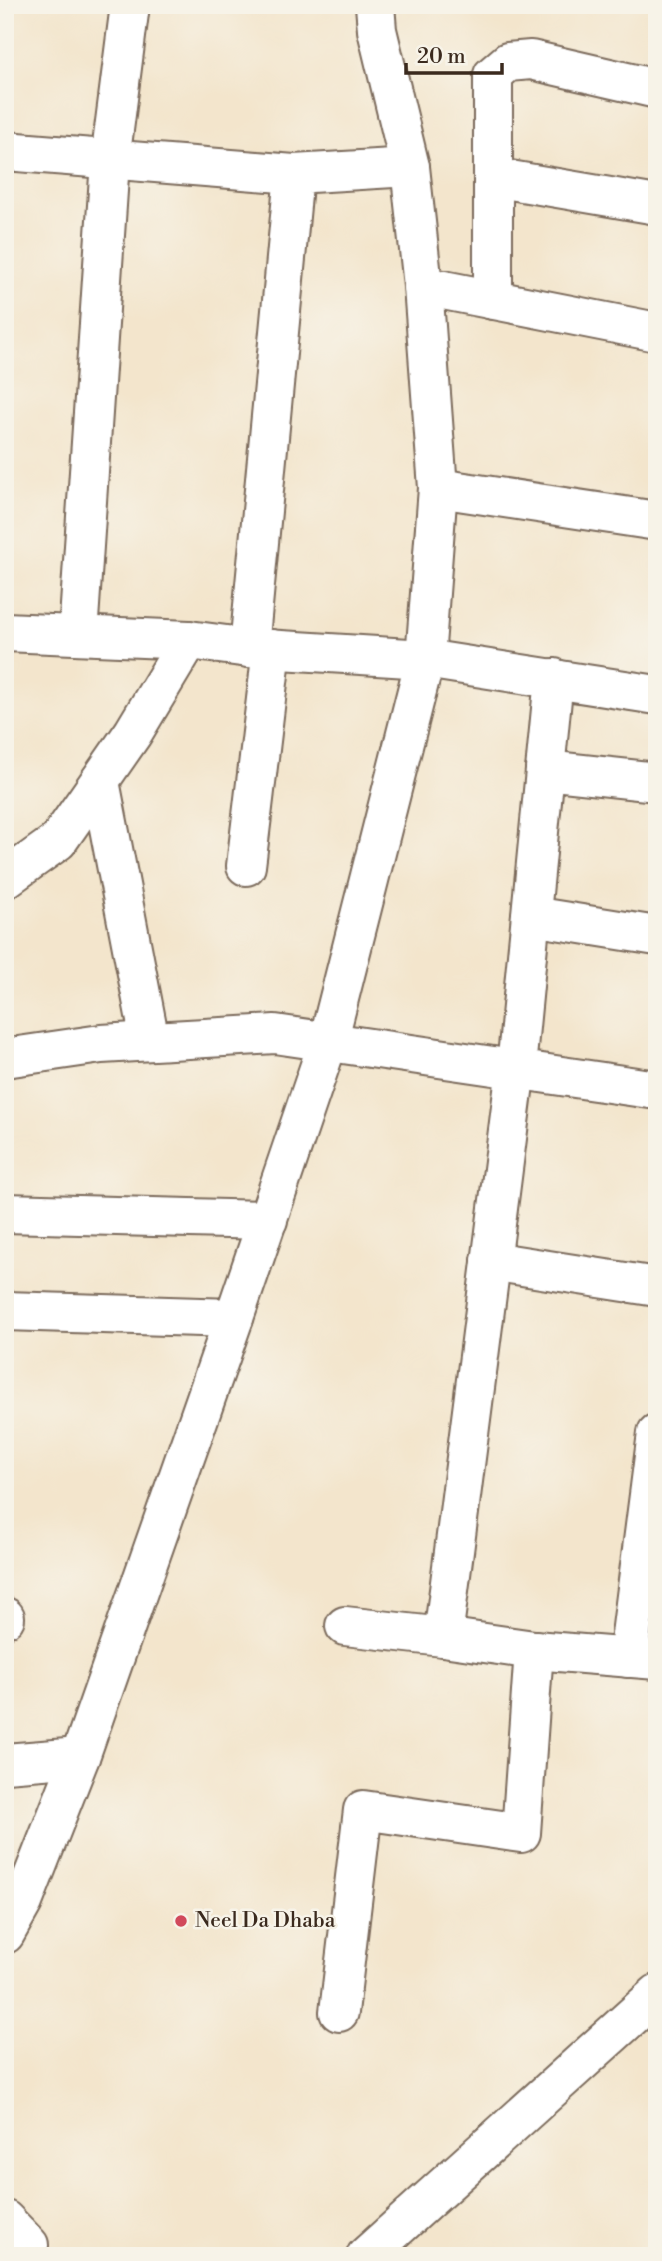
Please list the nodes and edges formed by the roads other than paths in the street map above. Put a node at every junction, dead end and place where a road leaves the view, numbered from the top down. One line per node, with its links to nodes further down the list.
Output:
1 (130, 5): 5 (street)
2 (375, 5): 6 (street)
3 (657, 89): 8 (street)
4 (5, 151): 5 (street)
5 (110, 161): 7 (street); 16 (street)
6 (410, 167): 7 (street); 10 (street)
7 (294, 174): 18 (street)
8 (493, 177): 9 (street); 11 (street)
9 (657, 205)
10 (423, 286): 11 (street); 13 (street)
11 (493, 300): 12 (street)
12 (657, 332)
13 (438, 488): 14 (street); 19 (street)
14 (657, 521)
15 (5, 632): 16 (street)
16 (78, 635): 17 (street)
17 (189, 640): 18 (street); 23 (street)
18 (261, 649): 19 (street); 25 (street)
19 (425, 659): 20 (street); 30 (street)
20 (554, 678): 21 (street); 22 (street)
21 (657, 695)
22 (545, 770): 24 (street); 27 (street)
23 (100, 781): 26 (street); 29 (street)
24 (657, 782)
25 (246, 866)
26 (5, 878)
27 (531, 916): 28 (street); 32 (street)
28 (657, 936)
29 (150, 1041): 30 (street); 31 (street)
30 (328, 1042): 32 (street); 35 (street)
31 (5, 1058)
32 (516, 1068): 33 (street); 36 (street)
33 (657, 1090)
34 (5, 1213): 35 (street)
35 (268, 1220): 39 (street)
36 (491, 1261): 37 (street); 42 (street)
37 (657, 1287)
38 (5, 1311): 39 (street)
39 (234, 1318): 45 (street)
40 (657, 1433): 44 (street)
41 (345, 1626): 42 (street)
42 (443, 1637): 43 (street)
43 (534, 1650): 44 (street); 49 (street)
44 (642, 1659)
45 (80, 1757): 46 (street); 47 (street)
46 (5, 1763)
47 (5, 1934)
48 (657, 1994): 50 (street)
49 (339, 2012)
50 (366, 2256)

